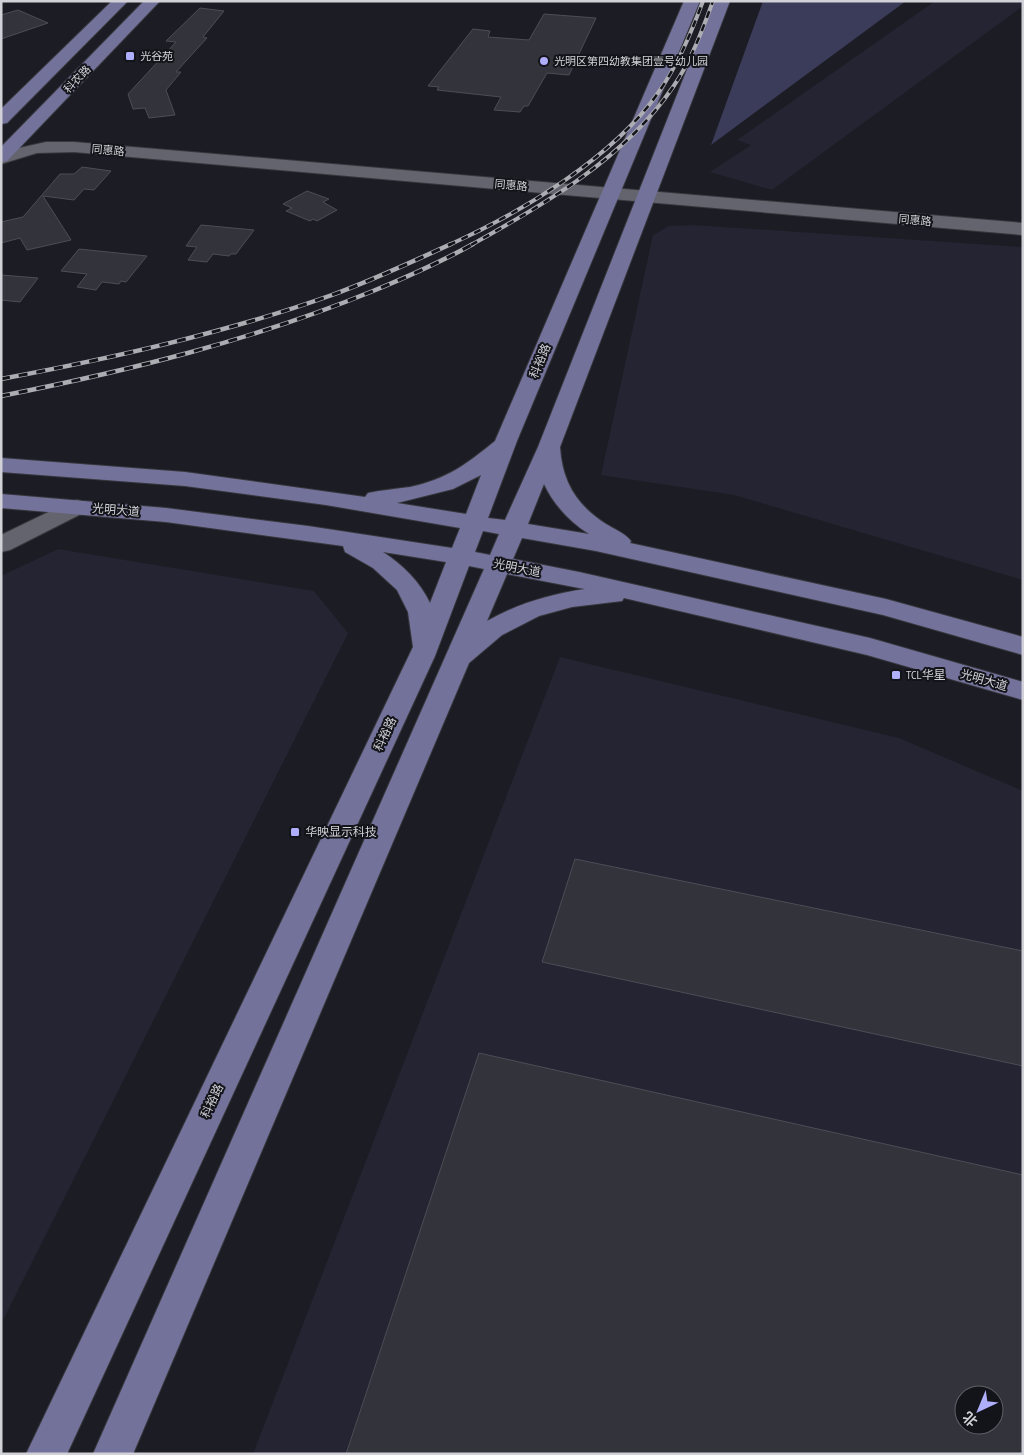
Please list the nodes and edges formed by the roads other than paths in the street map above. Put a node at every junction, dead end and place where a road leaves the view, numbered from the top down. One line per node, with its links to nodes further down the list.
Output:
1 (121, 1): 5 (main road, 科农路)
2 (153, 1): 6 (main road, 科农路)
3 (692, 1): 8 (main road, 科裕路)
4 (722, 1): 9 (main road)
5 (3, 117)
6 (39, 118): 7 (main road, 科农路); 8 (street, 同惠路)
7 (1, 158): 8 (street, 同惠路)
8 (612, 190): 9 (street, 同惠路); 12 (main road, 科裕路)
9 (648, 193): 10 (street, 同惠路); 11 (street, 同惠路); 13 (main road)
10 (1023, 222)
11 (1023, 229)
12 (506, 441): 15 (main road); 18 (main road, 科裕路)
13 (548, 447): 19 (main road); 23 (main road)
14 (1, 465): 15 (main road)
15 (326, 498): 18 (main road)
16 (1, 501): 17 (main road, 光明大道)
17 (77, 507): 20 (main road, 光明大道); 21 (street)
18 (474, 522): 19 (main road); 22 (main road, 科裕路)
19 (513, 529): 23 (main road); 24 (main road)
20 (308, 533): 22 (main road, 光明大道); 27 (main road)
21 (1, 545)
22 (461, 557): 24 (main road, 光明大道); 27 (main road, 科裕路)
23 (670, 559): 26 (main road)
24 (498, 564): 25 (main road, 光明大道); 28 (main road)
25 (656, 597): 28 (main road); 29 (main road, 光明大道)
26 (1023, 646)
27 (422, 656): 30 (main road, 科裕路)
28 (454, 666): 31 (main road)
29 (1023, 691)
30 (46, 1454)
31 (113, 1454)

